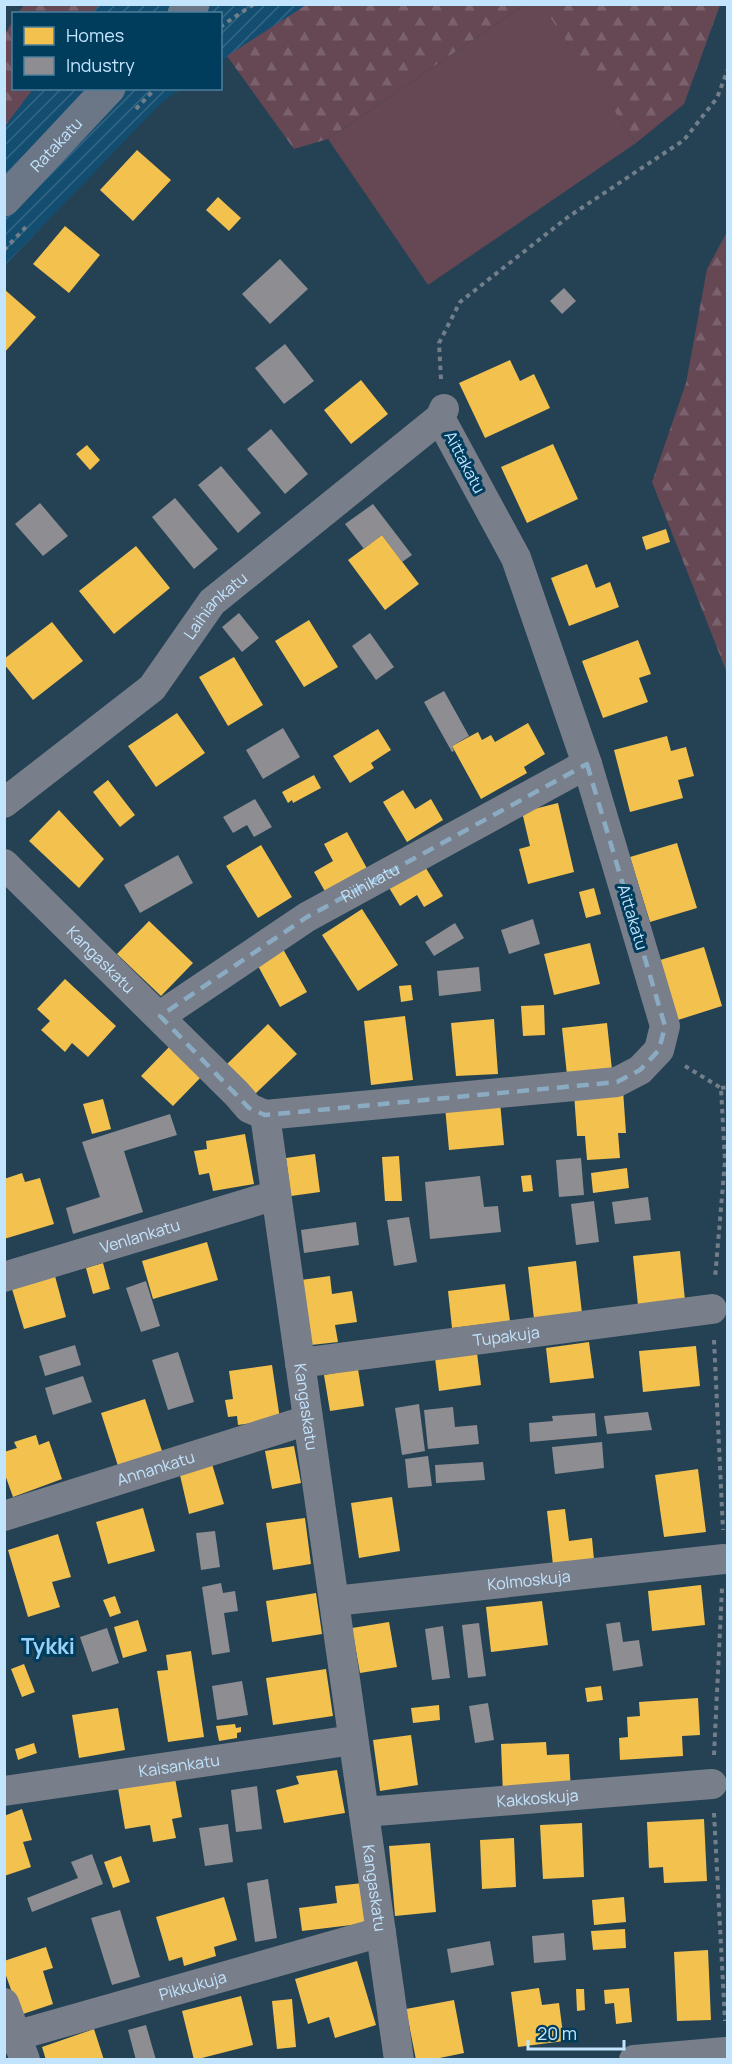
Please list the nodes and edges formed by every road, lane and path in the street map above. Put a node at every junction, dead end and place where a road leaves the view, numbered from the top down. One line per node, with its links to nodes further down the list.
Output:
1 (254, 4): 2 (path)
2 (222, 26)
3 (728, 69): 6 (path)
4 (107, 90): 5 (main road, Ratakatu)
5 (4, 200)
6 (442, 413): 7 (street, Aittakatu); 8 (street, Laihiankatu)
7 (588, 764): 10 (street, Riihikatu); 11 (street, Aittakatu)
8 (4, 803)
9 (4, 864): 10 (street, Kangaskatu)
10 (160, 1016): 14 (street, Kangaskatu)
11 (659, 1050): 13 (path); 14 (street)
12 (728, 1087): 13 (path)
13 (721, 1088): 17 (path)
14 (265, 1115): 15 (street, Kangaskatu)
15 (276, 1195): 16 (street, Venlankatu); 18 (street, Kangaskatu)
16 (4, 1277)
17 (712, 1309): 18 (street, Tupakuja); 21 (path)
18 (300, 1363): 19 (street, Kangaskatu)
19 (308, 1420): 20 (street, Annankatu); 22 (street, Kangaskatu)
20 (4, 1515)
21 (724, 1559): 22 (street, Kolmoskuja); 24 (path)
22 (334, 1600): 23 (street, Kangaskatu)
23 (353, 1740): 25 (street, Kaisankatu); 26 (street, Kangaskatu)
24 (712, 1784): 26 (street, Kakkoskuja); 30 (path)
25 (4, 1791)
26 (364, 1812): 27 (street, Kangaskatu)
27 (381, 1932): 29 (street, Pikkukuja); 31 (street, Kangaskatu)
28 (4, 2002): 29 (street)
29 (15, 2045)
30 (726, 2052): 32 (street)
31 (399, 2060)
32 (634, 2060)

